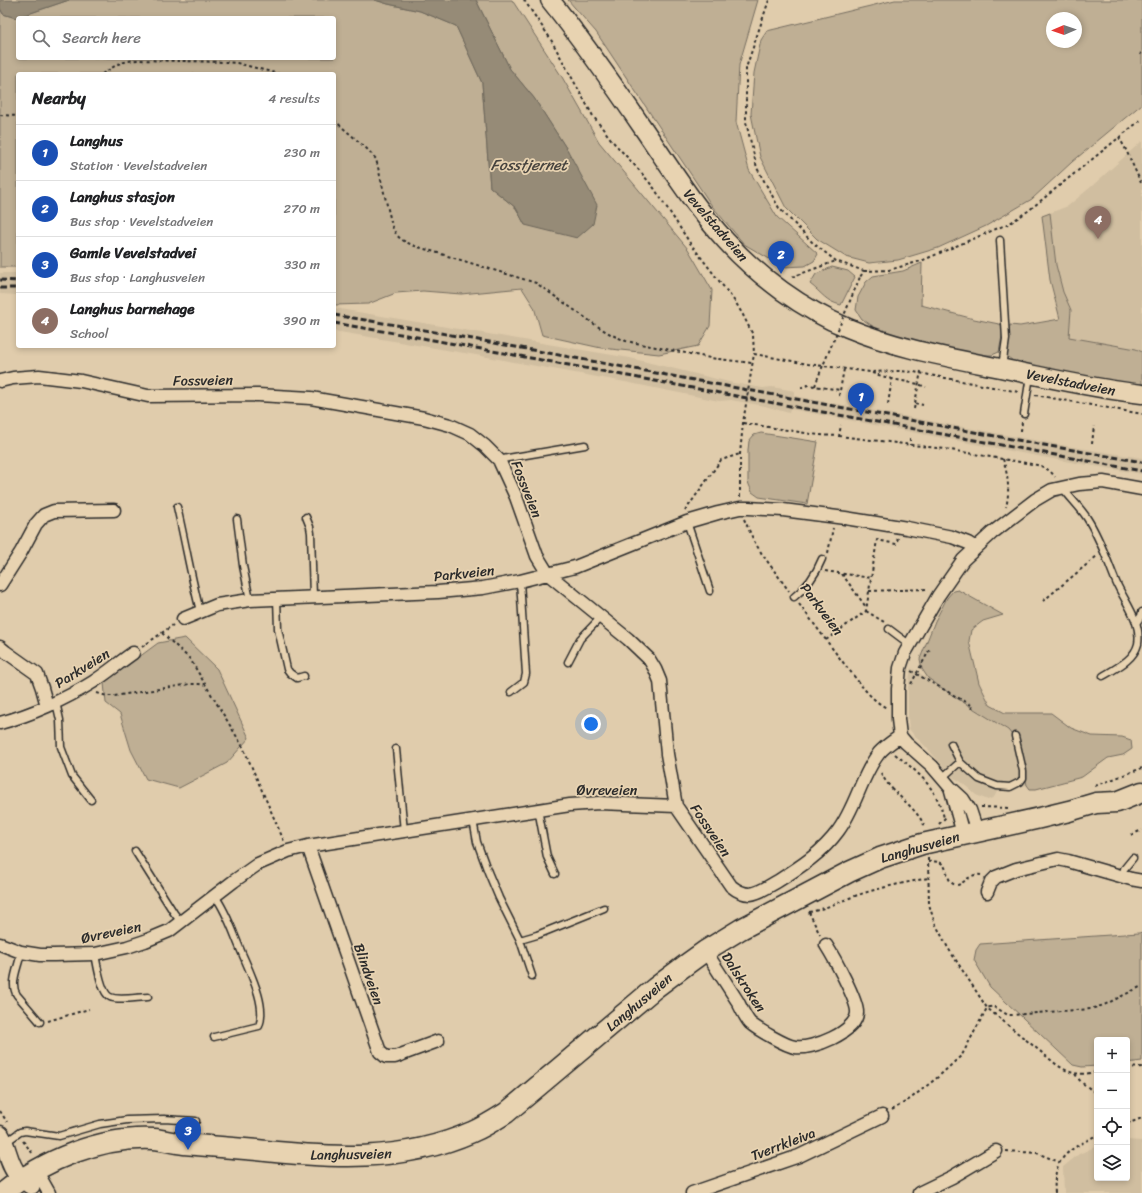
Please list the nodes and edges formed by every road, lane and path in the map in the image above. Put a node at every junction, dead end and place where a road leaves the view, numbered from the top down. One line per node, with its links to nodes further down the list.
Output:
1 (524, 0): 20 (path)
2 (550, 0): 22 (main road, Vevelstadveien)
3 (769, 0): 17 (path)
4 (137, 60): 8 (path)
5 (137, 60): 6 (path)
6 (155, 60)
7 (155, 60): 9 (path)
8 (105, 72)
9 (272, 72)
10 (0, 115): 11 (path)
11 (16, 116)
12 (1142, 119): 14 (path)
13 (336, 122): 21 (path)
14 (1119, 137): 15 (path); 18 (path)
15 (1142, 185)
16 (1000, 240): 22 (lane)
17 (836, 261): 18 (path); 19 (path)
18 (864, 271): 30 (path, bridge)
19 (792, 277)
20 (754, 354): 21 (path); 23 (path)
21 (752, 364): 43 (path)
22 (1001, 368): 26 (main road, Vevelstadveien)
23 (844, 369): 24 (path); 33 (path)
24 (870, 372): 25 (path); 27 (path)
25 (920, 372): 29 (path); 34 (path)
26 (1031, 374): 34 (lane); 35 (main road, Vevelstadveien)
27 (892, 379): 29 (path); 38 (path)
28 (0, 381): 53 (street, Fossveien)
29 (918, 384): 31 (path); 37 (path)
30 (815, 386): 32 (path); 33 (path)
31 (926, 387)
32 (802, 389)
33 (840, 390): 36 (path)
34 (1027, 394): 41 (lane); 42 (path)
35 (1142, 394)
36 (839, 396)
37 (915, 403): 39 (path); 40 (path)
38 (888, 404)
39 (923, 405)
40 (914, 409)
41 (1024, 414)
42 (1142, 414)
43 (743, 423): 46 (path); 51 (path)
44 (840, 425): 46 (path)
45 (1094, 426): 48 (path)
46 (839, 436): 50 (path)
47 (910, 438): 50 (path)
48 (1092, 444)
49 (585, 445): 53 (lane)
50 (910, 445): 52 (path)
51 (740, 454): 57 (path); 64 (path)
52 (1004, 459): 54 (path); 62 (path)
53 (499, 460): 70 (street, Fossveien)
54 (1062, 487): 55 (street); 62 (street); 67 (lane)
55 (1142, 489)
56 (177, 507): 85 (lane)
57 (740, 508): 61 (street, Parkveien); 66 (street, Parkveien); 79 (path, Parkveien)
58 (114, 510): 74 (street)
59 (306, 516): 78 (lane)
60 (238, 519): 81 (lane)
61 (687, 522): 64 (street, Parkveien); 76 (lane)
62 (1003, 524): 66 (street)
63 (833, 525): 68 (path)
64 (675, 527): 70 (street, Parkveien)
65 (898, 535): 72 (path)
66 (976, 548): 93 (street)
67 (1104, 550): 82 (path); 89 (lane)
68 (822, 559): 69 (lane)
69 (818, 570): 71 (path); 79 (lane)
70 (548, 574): 73 (street, Parkveien); 87 (street, Fossveien)
71 (842, 574): 72 (path); 83 (path)
72 (871, 578): 77 (path)
73 (520, 581): 78 (street, Parkveien); 105 (lane)
74 (0, 585)
75 (933, 589): 77 (path)
76 (710, 591)
77 (869, 591): 83 (path)
78 (313, 597): 80 (street, Parkveien)
79 (794, 597): 92 (path, Parkveien)
80 (277, 598): 81 (street, Parkveien); 100 (lane)
81 (250, 600): 85 (street, Parkveien)
82 (1043, 600)
83 (866, 607): 84 (path)
84 (866, 611): 90 (path); 92 (path)
85 (200, 612): 88 (street, Parkveien)
86 (1142, 612): 89 (lane)
87 (601, 617): 97 (lane); 123 (street, Fossveien)
88 (183, 619): 91 (path)
89 (1136, 622): 101 (lane)
90 (887, 626): 93 (lane)
91 (162, 634): 96 (path); 104 (path)
92 (826, 640): 108 (path, Parkveien)
93 (909, 644): 108 (street)
94 (0, 647): 106 (street, Parkveien)
95 (931, 647): 99 (path)
96 (133, 653): 103 (street, Parkveien)
97 (568, 662)
98 (908, 670): 99 (path)
99 (916, 674): 102 (path); 107 (path)
100 (304, 676)
101 (1103, 676)
102 (906, 682)
103 (86, 686): 104 (path); 106 (street, Parkveien)
104 (205, 686): 138 (path)
105 (511, 692)
106 (52, 704): 109 (street, Parkveien); 122 (lane)
107 (971, 709)
108 (898, 713): 110 (street)
109 (0, 723)
110 (900, 736): 113 (street); 119 (street)
111 (1015, 736): 116 (lane)
112 (951, 744): 116 (lane)
113 (886, 747): 115 (street); 128 (path)
114 (396, 749): 133 (lane)
115 (876, 759): 123 (street, Fossveien); 130 (path)
116 (960, 762): 119 (lane)
117 (1142, 768): 121 (path)
118 (1142, 781): 121 (main road, Langhusveien)
119 (946, 782): 134 (street)
120 (1142, 792): 121 (main road, Langhusveien)
121 (1093, 795): 134 (main road, Langhusveien)
122 (91, 800)
123 (676, 806): 125 (street, Øvreveien)
124 (1012, 807): 126 (path)
125 (538, 809): 129 (street, Øvreveien); 142 (lane)
126 (975, 809)
127 (951, 815): 128 (path)
128 (944, 818): 131 (path)
129 (473, 820): 133 (street, Øvreveien); 153 (lane)
130 (924, 825)
131 (936, 826)
132 (1142, 830): 135 (path)
133 (404, 831): 136 (street, Øvreveien)
134 (970, 833): 156 (main road, Langhusveien)
135 (1131, 835)
136 (308, 846): 138 (street, Øvreveien); 166 (street, Blindveien)
137 (135, 851): 152 (lane)
138 (288, 851): 148 (street, Øvreveien)
139 (928, 856): 141 (path)
140 (1133, 858): 143 (lane)
141 (928, 862): 144 (path); 145 (path)
142 (555, 874)
143 (1123, 877): 145 (street); 146 (street)
144 (928, 878): 150 (path); 162 (path)
145 (993, 879): 147 (street)
146 (1142, 881)
147 (987, 892)
148 (215, 896): 152 (street, Øvreveien); 165 (lane)
149 (604, 908): 153 (lane)
150 (810, 912): 151 (path); 155 (path)
151 (806, 913)
152 (181, 922): 158 (street, Øvreveien)
153 (520, 940): 159 (lane)
154 (0, 944): 157 (street, Øvreveien)
155 (826, 945): 156 (street, Dalskroken)
156 (705, 951): 180 (main road, Langhusveien)
157 (21, 952): 158 (street, Øvreveien); 164 (lane)
158 (94, 954): 161 (lane)
159 (532, 976)
160 (1142, 986): 162 (path)
161 (148, 997)
162 (988, 1008): 170 (path); 172 (path)
163 (89, 1009): 164 (path)
164 (40, 1022)
165 (214, 1037)
166 (438, 1041)
167 (1130, 1068): 168 (path)
168 (1142, 1068)
169 (1094, 1073): 170 (path)
170 (1075, 1074): 171 (path)
171 (1094, 1092)
172 (882, 1116): 182 (street, Tverrkleiva)
173 (1142, 1118): 175 (path)
174 (196, 1121): 177 (lane)
175 (1130, 1123)
176 (1094, 1137): 179 (path)
177 (2, 1139): 180 (main road)
178 (996, 1150): 179 (path); 183 (street)
179 (1059, 1162): 184 (path)
180 (33, 1175): 181 (main road, Langhusveien)
181 (3, 1193)
182 (692, 1193)
183 (920, 1193)
184 (1055, 1193)

